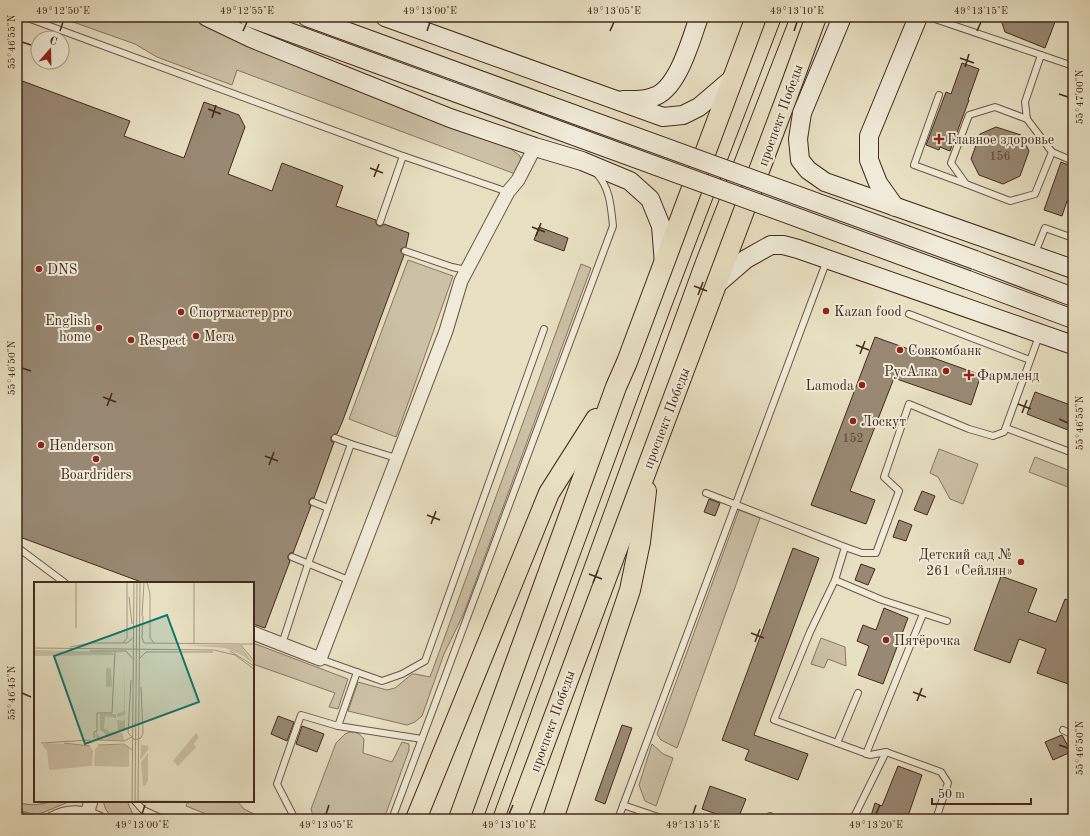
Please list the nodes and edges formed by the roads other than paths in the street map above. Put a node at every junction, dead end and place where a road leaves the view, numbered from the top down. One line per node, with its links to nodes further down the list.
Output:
1 (25, 17): 22 (lane)
2 (207, 17): 20 (main road)
3 (248, 17): 39 (main road, bridge)
4 (307, 17): 37 (main road, bridge)
5 (385, 17): 18 (main road)
6 (699, 17): 18 (main road)
7 (816, 17): 13 (main road, проспект Победы)
8 (824, 17): 13 (main road)
9 (842, 17): 27 (main road)
10 (918, 17): 27 (main road)
11 (929, 17): 14 (lane)
12 (753, 22): 16 (main road)
13 (803, 52): 36 (main road, проспект Победы)
14 (1041, 55): 15 (lane); 19 (lane)
15 (1073, 66)
16 (733, 78): 18 (main road); 33 (main road)
17 (939, 95): 25 (lane)
18 (614, 100)
19 (1027, 119): 21 (lane); 25 (lane)
20 (535, 147): 24 (main road); 26 (street)
21 (1052, 152): 23 (lane); 25 (lane)
22 (403, 156): 26 (lane); 28 (lane)
23 (1073, 161)
24 (588, 163): 33 (main road); 72 (lane)
25 (966, 184)
26 (508, 192): 35 (street)
27 (895, 206): 31 (main road)
28 (380, 222)
29 (1073, 238): 31 (lane)
30 (405, 251): 35 (lane)
31 (1035, 255): 34 (main road)
32 (828, 260): 36 (main road); 41 (main road); 53 (lane)
33 (664, 264): 44 (main road)
34 (1073, 269)
35 (466, 270): 50 (street)
36 (716, 285): 46 (main road, проспект Победы)
37 (1073, 297)
38 (909, 314): 43 (lane)
39 (1073, 319)
40 (544, 329): 67 (lane)
41 (1040, 332): 42 (main road); 43 (lane)
42 (1073, 345)
43 (1030, 360): 45 (lane)
44 (616, 387): 86 (main road); 87 (main road)
45 (1006, 428): 49 (lane); 56 (lane)
46 (661, 431): 88 (main road, проспект Победы); 89 (main road)
47 (336, 438): 48 (lane)
48 (351, 444): 50 (lane); 54 (lane)
49 (1073, 453)
50 (396, 458): 60 (street)
51 (706, 493): 53 (lane)
52 (312, 502): 54 (lane)
53 (737, 505): 56 (lane); 78 (lane)
54 (328, 508): 58 (lane)
55 (17, 547): 61 (lane)
56 (845, 547): 59 (lane)
57 (292, 557): 58 (lane)
58 (308, 564): 60 (lane); 65 (lane)
59 (835, 580): 62 (lane); 73 (lane)
60 (351, 581): 66 (street)
61 (64, 582)
62 (924, 614): 63 (lane); 75 (lane)
63 (947, 621)
64 (254, 633): 65 (street)
65 (282, 644): 66 (street)
66 (320, 658): 67 (lane)
67 (358, 672): 69 (lane)
68 (858, 694): 73 (lane)
69 (338, 726): 72 (lane); 84 (lane)
70 (1063, 730): 71 (lane)
71 (1073, 735)
72 (422, 739): 85 (lane)
73 (837, 743): 75 (lane)
74 (886, 752): 75 (lane); 92 (lane); 93 (lane)
75 (866, 754)
76 (91, 802): 79 (street)
77 (136, 802): 83 (lane)
78 (623, 805): 90 (lane); 91 (lane)
79 (93, 816): 82 (street)
80 (17, 818): 81 (street)
81 (21, 819)
82 (51, 819)
83 (163, 819)
84 (294, 819)
85 (392, 819)
86 (416, 819)
87 (459, 819)
88 (516, 819)
89 (553, 819)
90 (618, 819)
91 (664, 819)
92 (853, 819)
93 (936, 819)

